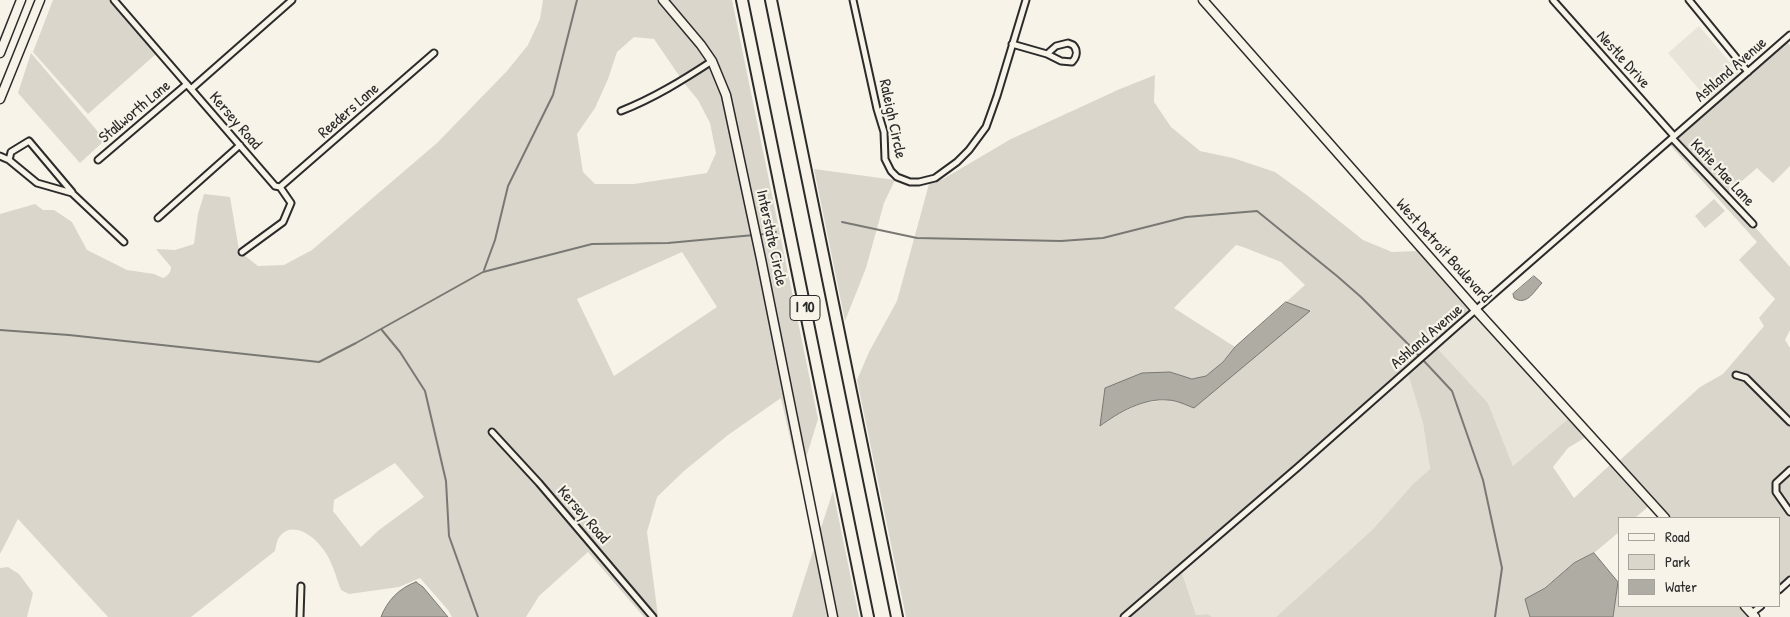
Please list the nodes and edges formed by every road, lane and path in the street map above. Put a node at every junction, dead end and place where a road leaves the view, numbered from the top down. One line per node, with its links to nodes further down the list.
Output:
1 (21, 0): 15 (street)
2 (40, 0): 21 (street)
3 (292, 0): 20 (street, Stallworth Lane)
4 (663, 0): 18 (street, Interstate Circle)
5 (742, 0): 47 (highway, I 10)
6 (771, 0): 48 (highway, I 10)
7 (853, 0): 14 (street, Raleigh Circle)
8 (1026, 0): 14 (street, Raleigh Circle)
9 (1203, 0): 34 (street, West Detroit Boulevard)
10 (1552, 0): 23 (street, Nestle Drive)
11 (1689, 0): 19 (street)
12 (117, 1): 20 (street, Kersey Road)
13 (1790, 35): 19 (street, Ashland Avenue)
14 (1012, 44): 17 (street)
15 (0, 53)
16 (434, 53): 28 (street, Reeders Lane)
17 (1047, 54): 17 (street)
18 (712, 61): 22 (street); 46 (street, Interstate Circle)
19 (1748, 72): 23 (street, Ashland Avenue)
20 (189, 86): 24 (street, Kersey Road); 27 (street, Stallworth Lane)
21 (0, 99)
22 (621, 111)
23 (1673, 137): 31 (street, Katie Mae Lane); 34 (street, Ashland Avenue)
24 (240, 146): 28 (street, Kersey Road); 30 (street)
25 (0, 156): 26 (street)
26 (9, 160): 29 (street); 29 (street)
27 (98, 160)
28 (280, 188): 33 (street, Kersey Road)
29 (72, 193): 32 (street)
30 (158, 218)
31 (1753, 224)
32 (124, 242)
33 (242, 252)
34 (1476, 310): 40 (street, West Detroit Boulevard); 49 (street, Ashland Avenue)
35 (1736, 375): 36 (street)
36 (1790, 422)
37 (492, 432): 45 (street, Kersey Road)
38 (1790, 470): 39 (street)
39 (1790, 512)
40 (1664, 517)
41 (1790, 580): 43 (street)
42 (301, 586): 44 (street)
43 (1780, 589)
44 (300, 617)
45 (653, 617)
46 (833, 617)
47 (868, 617)
48 (897, 617)
49 (1124, 617)

